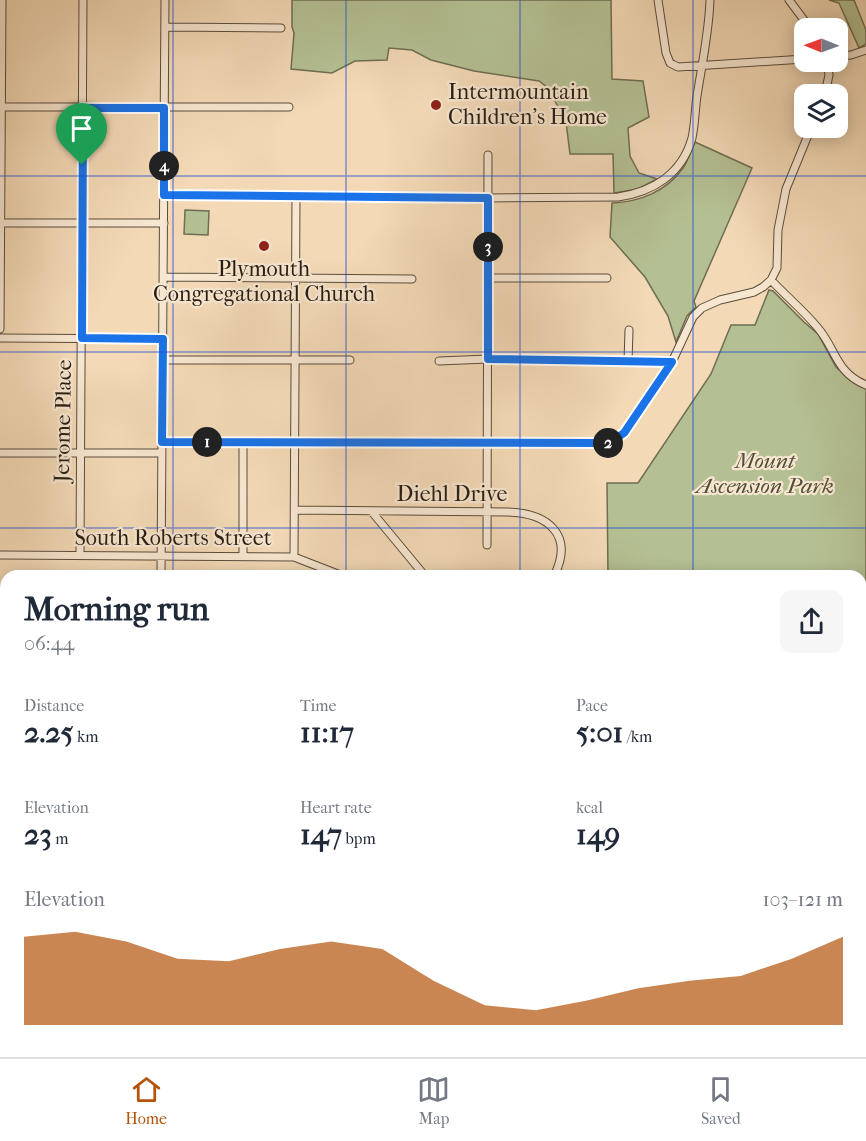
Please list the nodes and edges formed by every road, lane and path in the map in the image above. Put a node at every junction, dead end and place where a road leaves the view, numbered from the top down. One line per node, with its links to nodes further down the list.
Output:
1 (2, 0): 14 (street)
2 (83, 0): 16 (street, Jerome Place)
3 (165, 0): 8 (street)
4 (658, 0): 13 (street)
5 (710, 0): 13 (street)
6 (789, 0): 7 (street)
7 (802, 18)
8 (165, 27): 9 (street); 17 (street)
9 (281, 28)
10 (866, 50): 11 (street)
11 (848, 55)
12 (794, 60): 13 (street)
13 (703, 65): 22 (street)
14 (1, 107): 16 (street); 23 (street)
15 (289, 107): 17 (street)
16 (83, 108): 17 (street); 24 (street, Jerome Place)
17 (164, 108): 20 (street)
18 (808, 138): 31 (street)
19 (488, 155): 22 (street)
20 (164, 195): 21 (street); 25 (street)
21 (296, 197): 22 (street); 29 (street)
22 (488, 198): 27 (street)
23 (0, 223): 24 (street); 32 (street)
24 (82, 223): 25 (street); 35 (street, Jerome Place)
25 (164, 223): 26 (street)
26 (164, 277): 29 (street); 36 (street)
27 (488, 278): 28 (street); 37 (street)
28 (607, 278)
29 (296, 279): 30 (street); 40 (street)
30 (412, 279)
31 (771, 280): 43 (street); 44 (street)
32 (0, 328)
33 (629, 330): 42 (street)
34 (0, 338): 35 (street)
35 (82, 338): 36 (street); 50 (street, Jerome Place)
36 (163, 339): 38 (street)
37 (488, 359): 41 (street); 42 (street); 48 (street)
38 (163, 360): 40 (street); 45 (street)
39 (350, 360): 40 (street)
40 (295, 361): 47 (street)
41 (439, 361)
42 (628, 362): 43 (street)
43 (672, 362): 48 (street)
44 (866, 385)
45 (162, 442): 46 (street); 51 (street)
46 (243, 442): 47 (street); 58 (street)
47 (295, 442): 48 (street); 52 (street)
48 (488, 443): 54 (street)
49 (0, 453): 50 (street)
50 (81, 453): 51 (street); 57 (street, Jerome Place)
51 (162, 453): 59 (street)
52 (295, 510): 53 (street, Diehl Drive); 60 (street)
53 (372, 512): 54 (street, Diehl Drive); 63 (street)
54 (487, 513): 55 (street); 64 (street, Diehl Drive)
55 (487, 545)
56 (0, 555): 57 (street, South Roberts Street)
57 (80, 555): 59 (street, South Roberts Street)
58 (243, 556): 59 (street, South Roberts Street); 60 (street, South Roberts Street)
59 (161, 557): 61 (street)
60 (294, 557): 62 (street, South Roberts Street)
61 (161, 570)
62 (328, 570)
63 (420, 570)
64 (556, 570)

